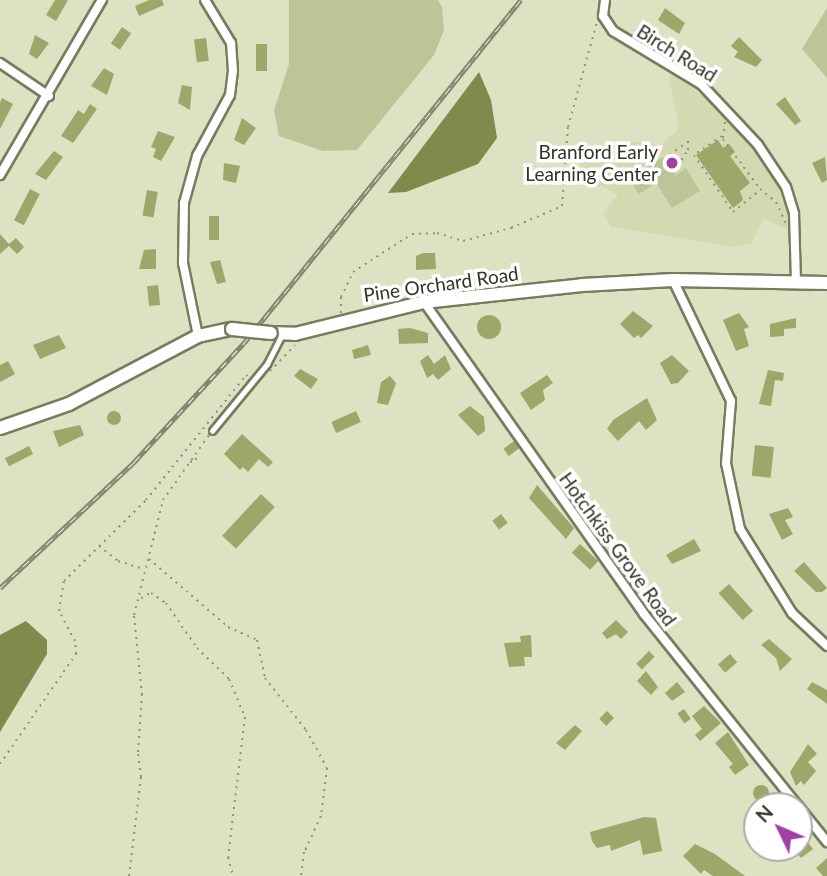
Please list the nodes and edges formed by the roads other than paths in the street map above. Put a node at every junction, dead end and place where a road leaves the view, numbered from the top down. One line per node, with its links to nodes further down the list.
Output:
1 (102, 0): 5 (street)
2 (205, 0): 12 (street)
3 (605, 0): 9 (street, Birch Road)
4 (0, 64): 5 (street)
5 (49, 96): 6 (street)
6 (0, 175)
7 (673, 280): 9 (street, Pine Orchard Road); 10 (street, Pine Orchard Road); 15 (street)
8 (827, 282): 9 (street, Pine Orchard Road)
9 (796, 283)
10 (424, 302): 11 (street, Pine Orchard Road); 16 (street, Hotchkiss Grove Road)
11 (276, 334): 12 (street, Pine Orchard Road, bridge); 14 (lane)
12 (198, 337): 13 (street, Pine Orchard Road)
13 (0, 428)
14 (212, 431)
15 (827, 646)
16 (787, 792)
17 (813, 824): 18 (street, Hotchkiss Grove Road)
18 (827, 842)

